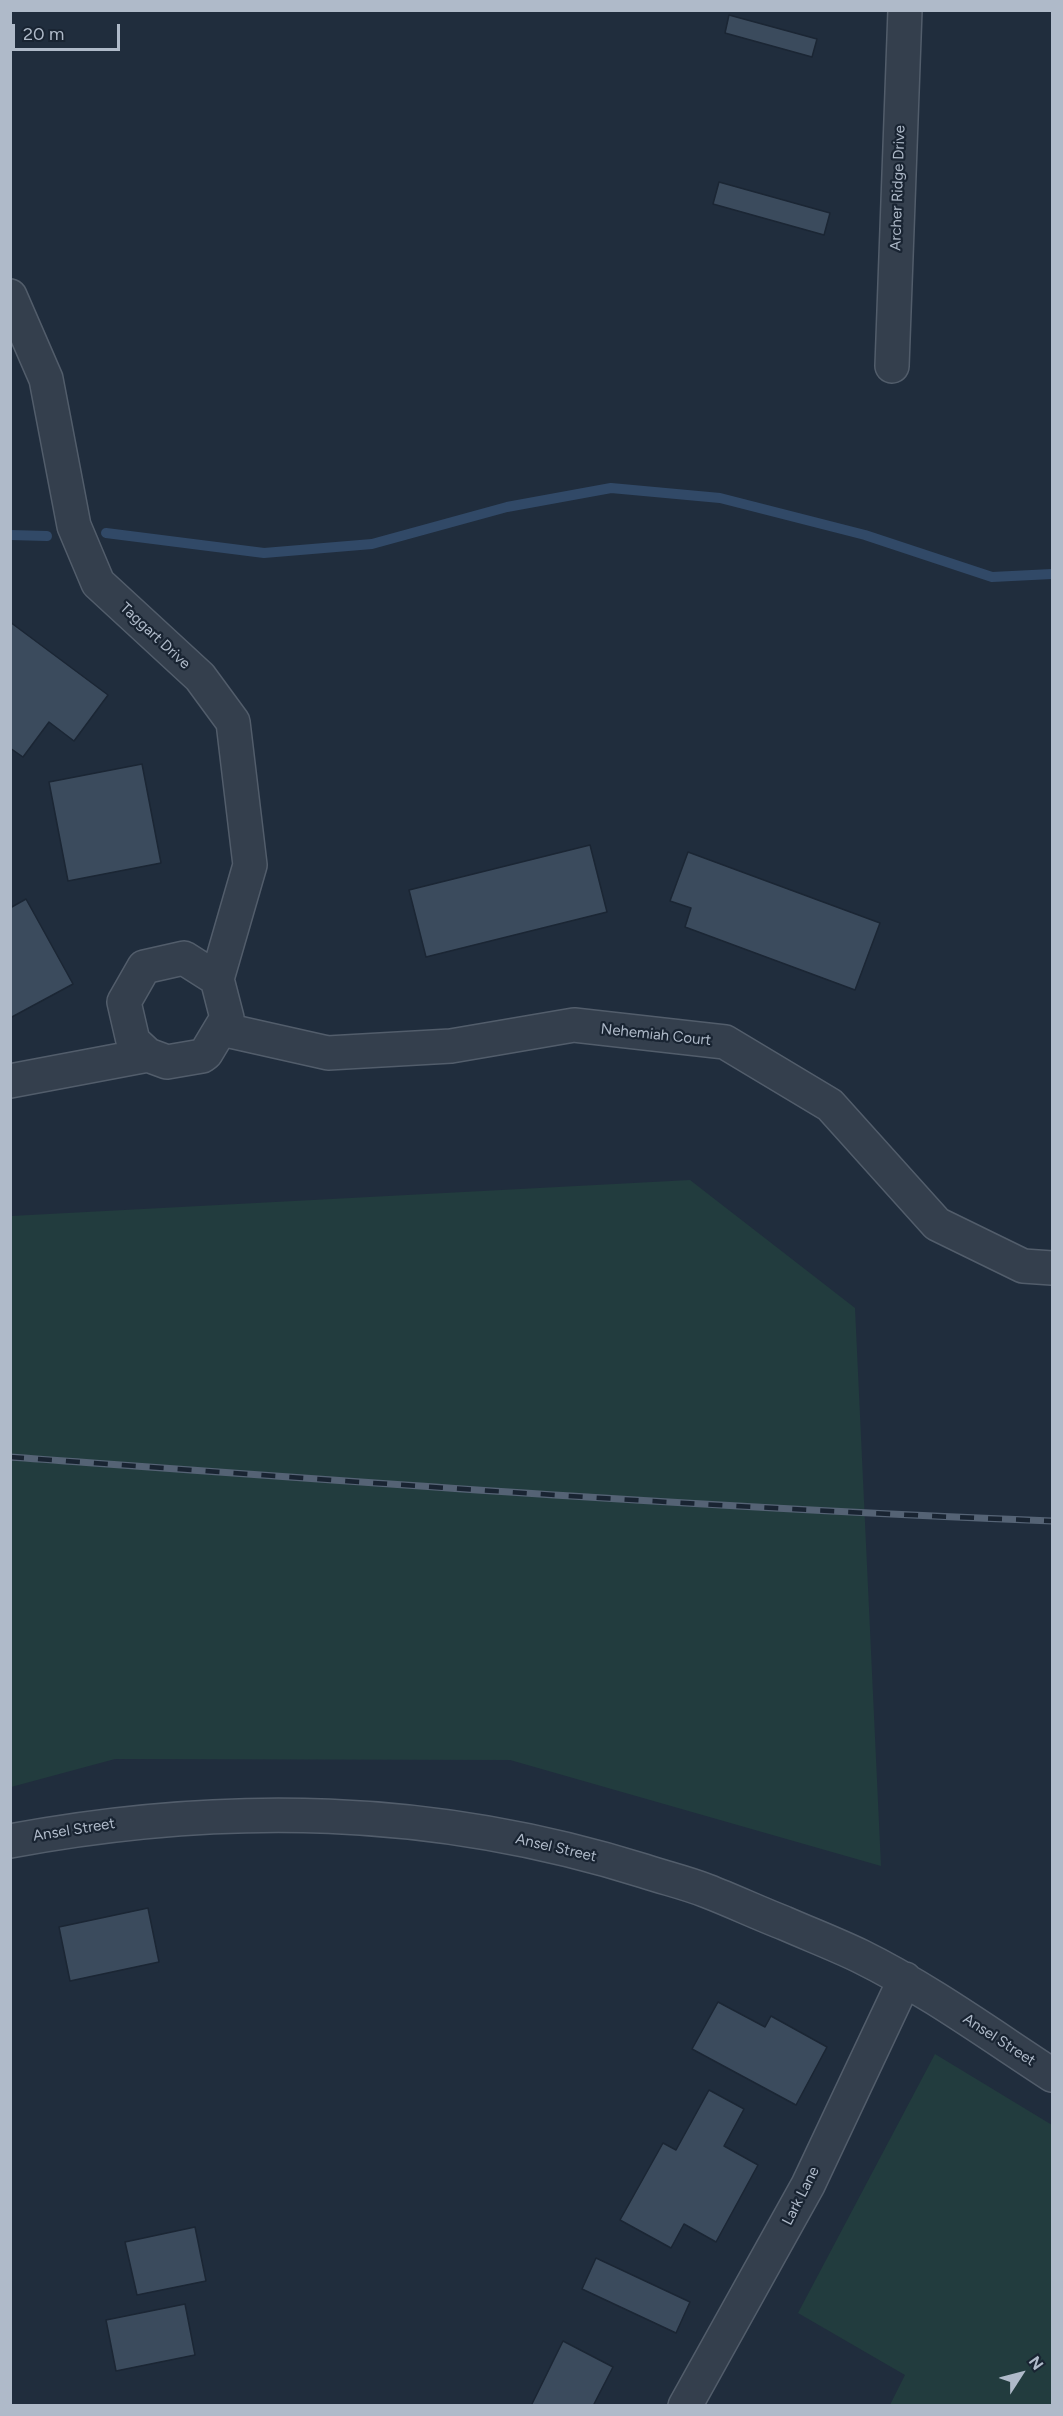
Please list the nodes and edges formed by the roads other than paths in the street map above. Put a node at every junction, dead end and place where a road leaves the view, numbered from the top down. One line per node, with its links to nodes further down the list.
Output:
1 (905, 10): 3 (street, Archer Ridge Drive)
2 (10, 296): 4 (street, Taggart Drive)
3 (892, 366)
4 (218, 980): 5 (street); 6 (street)
5 (221, 1029): 6 (street); 8 (street, Nehemiah Court)
6 (148, 1055): 7 (street)
7 (10, 1081)
8 (1053, 1268)
9 (10, 1840): 10 (street, Ansel Street)
10 (905, 1979): 11 (street, Ansel Street); 12 (street, Lark Lane)
11 (1053, 2075)
12 (685, 2406)

